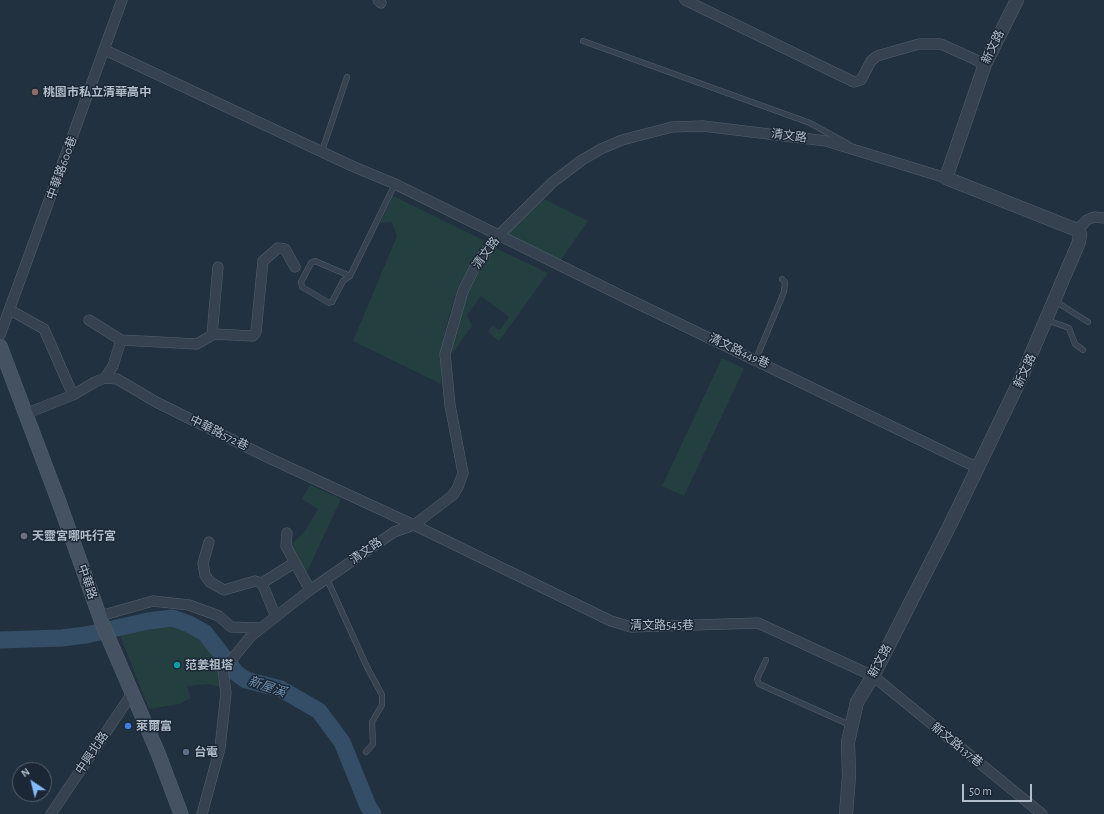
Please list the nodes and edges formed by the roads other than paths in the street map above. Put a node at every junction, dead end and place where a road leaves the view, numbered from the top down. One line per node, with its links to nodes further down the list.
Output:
1 (122, 0): 5 (street, 中華路600巷)
2 (685, 0): 6 (street)
3 (1017, 0): 6 (street, 新文路)
4 (583, 41): 9 (lane)
5 (106, 50): 8 (street, 清文路449巷); 20 (street, 中華路600巷)
6 (985, 64): 10 (street, 新文路)
7 (347, 77): 8 (lane)
8 (322, 151): 11 (street, 清文路449巷)
9 (867, 154): 10 (street, 清文路); 14 (street, 清文路)
10 (946, 178): 13 (street)
11 (395, 184): 14 (street, 清文路449巷); 17 (lane)
12 (1104, 218): 13 (street)
13 (1077, 230): 19 (street, 新文路)
14 (499, 235): 29 (street, 清文路449巷); 34 (street, 清文路)
15 (218, 267): 25 (street)
16 (295, 267): 25 (street)
17 (350, 276): 17 (lane)
18 (782, 279): 29 (lane)
19 (1055, 301): 22 (street, 新文路); 23 (lane)
20 (10, 310): 24 (street, 中華路600巷); 31 (street)
21 (89, 320): 26 (street)
22 (1047, 320): 28 (lane); 33 (street, 新文路)
23 (1088, 322)
24 (0, 335)
25 (212, 335): 26 (street)
26 (121, 340): 30 (street)
27 (0, 346): 32 (main road, 中華路)
28 (1083, 350)
29 (756, 359): 33 (street, 清文路449巷)
30 (105, 378): 31 (street); 34 (street, 中華路572巷)
31 (73, 395): 32 (street)
32 (25, 414): 42 (main road, 中華路)
33 (978, 468): 45 (street, 新文路)
34 (414, 525): 38 (street, 清文路); 45 (street, 清文路545巷)
35 (287, 533): 37 (street)
36 (209, 542): 39 (street)
37 (294, 563): 39 (street); 40 (street)
38 (327, 579): 40 (street, 清文路); 48 (lane)
39 (262, 583): 41 (street)
40 (310, 590): 41 (street, 清文路)
41 (276, 617): 43 (street, 清文路)
42 (101, 620): 43 (street); 46 (main road, 中華路)
43 (260, 628): 51 (street, 清文路)
44 (766, 660): 47 (lane)
45 (873, 676): 47 (street, 新文路); 53 (street, 新文路137巷)
46 (133, 692): 49 (street, 中興北路); 50 (main road, 中華路)
47 (851, 726): 52 (street, 新文路)
48 (366, 752)
49 (51, 814)
50 (181, 814)
51 (202, 814)
52 (846, 814)
53 (1042, 814)

